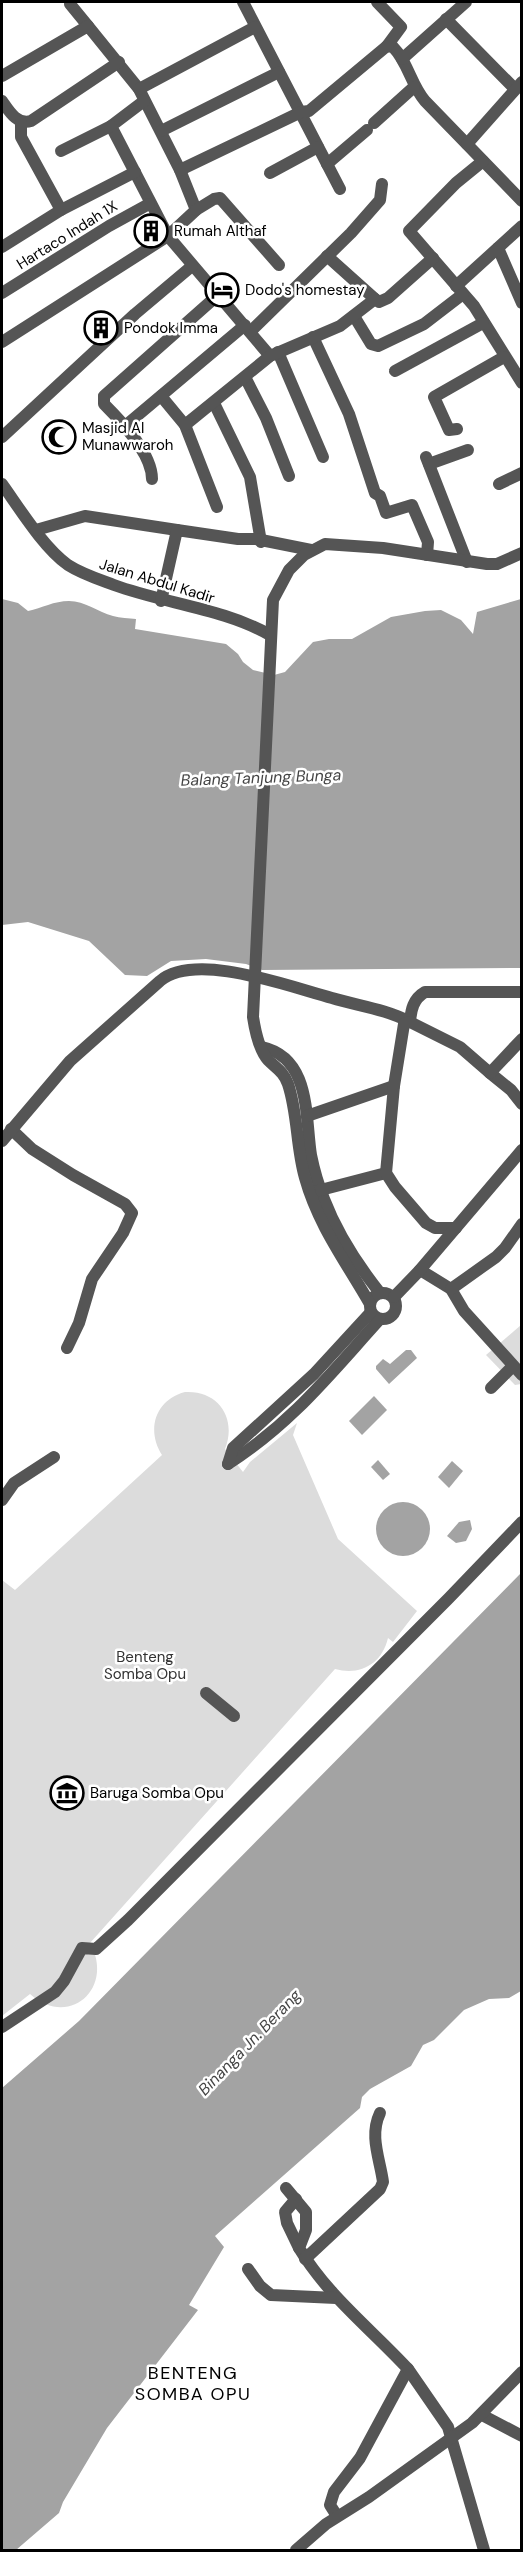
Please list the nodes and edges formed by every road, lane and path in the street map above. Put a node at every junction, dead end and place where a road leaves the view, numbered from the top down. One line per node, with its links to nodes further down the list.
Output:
1 (243, 2): 7 (street)
2 (466, 2): 5 (street)
3 (70, 4): 6 (street)
4 (385, 4): 8 (street)
5 (446, 19): 9 (street); 13 (street)
6 (88, 26): 10 (street); 12 (street)
7 (255, 27): 11 (street); 15 (street)
8 (387, 46): 9 (street); 17 (street)
9 (402, 59): 14 (street)
10 (119, 62): 15 (street); 18 (street)
11 (279, 72): 17 (street); 20 (street)
12 (2, 76)
13 (518, 86): 21 (street)
14 (414, 87): 21 (street); 25 (street)
15 (142, 95): 19 (street); 20 (street)
16 (2, 100): 18 (street)
17 (301, 112): 22 (street); 26 (street)
18 (21, 122): 33 (street)
19 (111, 126): 23 (street); 27 (street)
20 (161, 131): 26 (street)
21 (467, 144): 24 (street)
22 (318, 147): 25 (street); 28 (street)
23 (61, 151)
24 (483, 161): 31 (street); 40 (street)
25 (329, 169): 30 (street)
26 (180, 170): 34 (street)
27 (135, 172): 32 (street); 33 (street)
28 (270, 173)
29 (382, 184): 39 (street)
30 (340, 189)
31 (522, 201)
32 (149, 204): 36 (street); 44 (street, Hartaco Indah 1X)
33 (61, 210): 37 (street)
34 (196, 210): 36 (street); 41 (street)
35 (522, 226): 38 (street)
36 (168, 236): 42 (street); 52 (street)
37 (2, 247)
38 (498, 248): 43 (street); 47 (street)
39 (327, 256): 46 (street); 50 (street)
40 (433, 258): 43 (street); 46 (street)
41 (279, 265)
42 (192, 266): 45 (street); 63 (street)
43 (460, 290): 48 (street); 49 (street)
44 (2, 293)
45 (218, 296): 50 (street); 61 (street)
46 (375, 299): 48 (street)
47 (522, 303)
48 (354, 316): 51 (street)
49 (483, 323): 54 (street); 55 (street)
50 (248, 328): 53 (street); 58 (street)
51 (313, 337): 53 (street); 79 (street)
52 (2, 342)
53 (274, 354): 56 (street); 65 (street)
54 (504, 357): 57 (street); 62 (street)
55 (395, 371)
56 (245, 377): 59 (street); 67 (street)
57 (522, 383)
58 (160, 396): 60 (street); 61 (street)
59 (214, 403): 60 (street); 74 (street)
60 (185, 425): 71 (street)
61 (125, 426): 68 (street)
62 (457, 429)
63 (2, 437)
64 (468, 450): 80 (street)
65 (323, 457)
66 (522, 472): 70 (street)
67 (289, 476)
68 (152, 479)
69 (2, 484): 72 (street, Jalan Abdul Kadir)
70 (499, 484)
71 (218, 507)
72 (36, 530): 73 (street); 81 (street, Jalan Abdul Kadir)
73 (177, 530): 74 (street); 81 (street)
74 (260, 538): 75 (street)
75 (276, 540): 76 (street); 77 (street)
76 (325, 544): 77 (street); 79 (street)
77 (311, 550): 82 (street)
78 (522, 553): 80 (street)
79 (427, 555): 80 (street)
80 (467, 562)
81 (161, 601): 82 (street, Jalan Abdul Kadir)
82 (270, 635): 83 (street)
83 (254, 972): 85 (street); 87 (street); 92 (street)
84 (522, 992): 85 (street)
85 (410, 1022): 88 (street); 89 (street)
86 (522, 1039): 88 (street)
87 (262, 1047): 91 (street); 96 (street)
88 (490, 1073): 90 (street)
89 (394, 1086): 91 (street); 95 (street)
90 (522, 1104)
91 (307, 1116): 96 (street)
92 (11, 1129): 93 (street); 104 (street)
93 (2, 1141)
94 (522, 1150): 98 (street)
95 (386, 1173): 96 (street); 98 (street)
96 (315, 1191): 101 (street); 103 (street)
97 (522, 1224): 100 (street)
98 (456, 1228): 99 (street)
99 (420, 1270): 100 (street); 102 (street)
100 (451, 1289): 105 (street)
101 (380, 1293): 102 (street); 103 (street)
102 (394, 1297): 103 (street)
103 (374, 1312): 103 (street)
104 (67, 1348)
105 (517, 1371): 106 (street)
106 (491, 1388)
107 (54, 1457): 108 (street)
108 (2, 1500)
109 (522, 1522): 112 (street)
110 (206, 1693): 111 (street)
111 (234, 1716)
112 (2, 2027)
113 (380, 2113): 116 (street)
114 (286, 2188): 115 (street)
115 (296, 2199): 116 (street); 116 (street)
116 (302, 2254): 118 (street)
117 (248, 2269): 118 (street)
118 (336, 2298): 119 (street)
119 (408, 2369): 123 (street); 124 (street)
120 (522, 2372): 121 (street)
121 (482, 2415): 122 (street); 123 (street)
122 (522, 2436)
123 (450, 2439): 124 (street); 126 (street)
124 (337, 2516): 125 (street)
125 (296, 2550)
126 (484, 2550)

